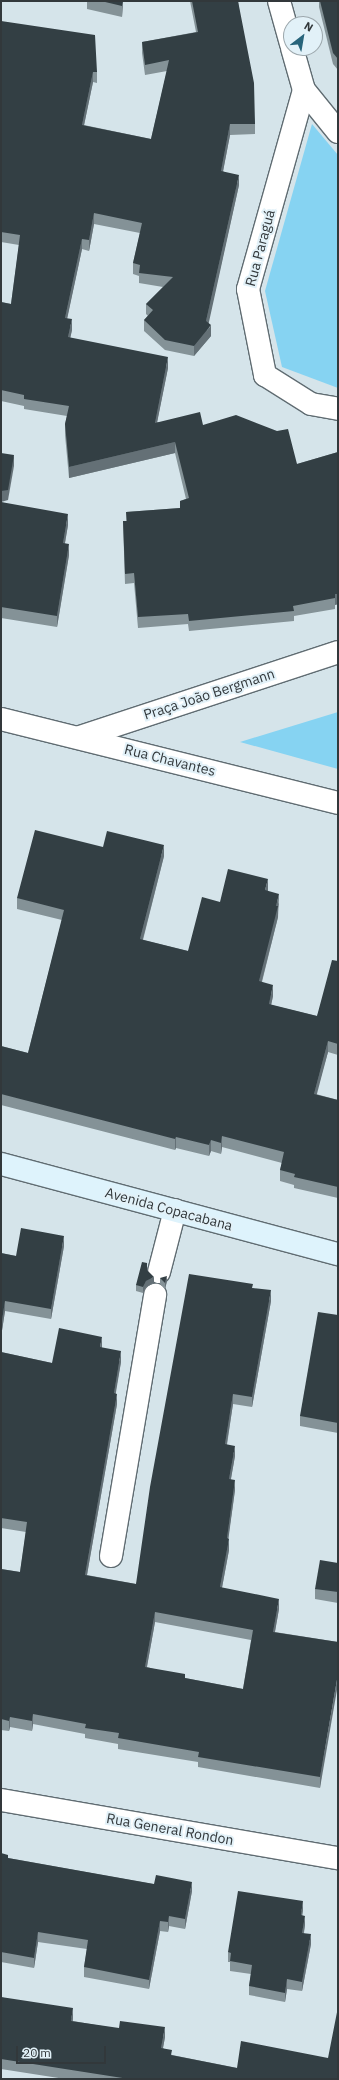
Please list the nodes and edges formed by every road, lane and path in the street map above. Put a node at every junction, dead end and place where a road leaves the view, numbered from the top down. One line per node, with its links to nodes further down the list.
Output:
1 (279, 1): 2 (street)
2 (283, 16)
3 (294, 56): 4 (street)
4 (304, 90): 5 (street); 6 (street, Rua Paraguá)
5 (338, 132)
6 (338, 409)
7 (338, 652): 9 (street, Praça João Bergmann)
8 (1, 719): 9 (street, Rua Chavantes)
9 (80, 737): 10 (street, Rua Chavantes)
10 (338, 804)
11 (1, 1164): 12 (street, Avenida Copacabana)
12 (175, 1210): 13 (street, Avenida Copacabana); 14 (street)
13 (338, 1254)
14 (159, 1272)
15 (154, 1295): 16 (street)
16 (111, 1556)
17 (1, 1800): 18 (street, Rua General Rondon)
18 (338, 1858)

